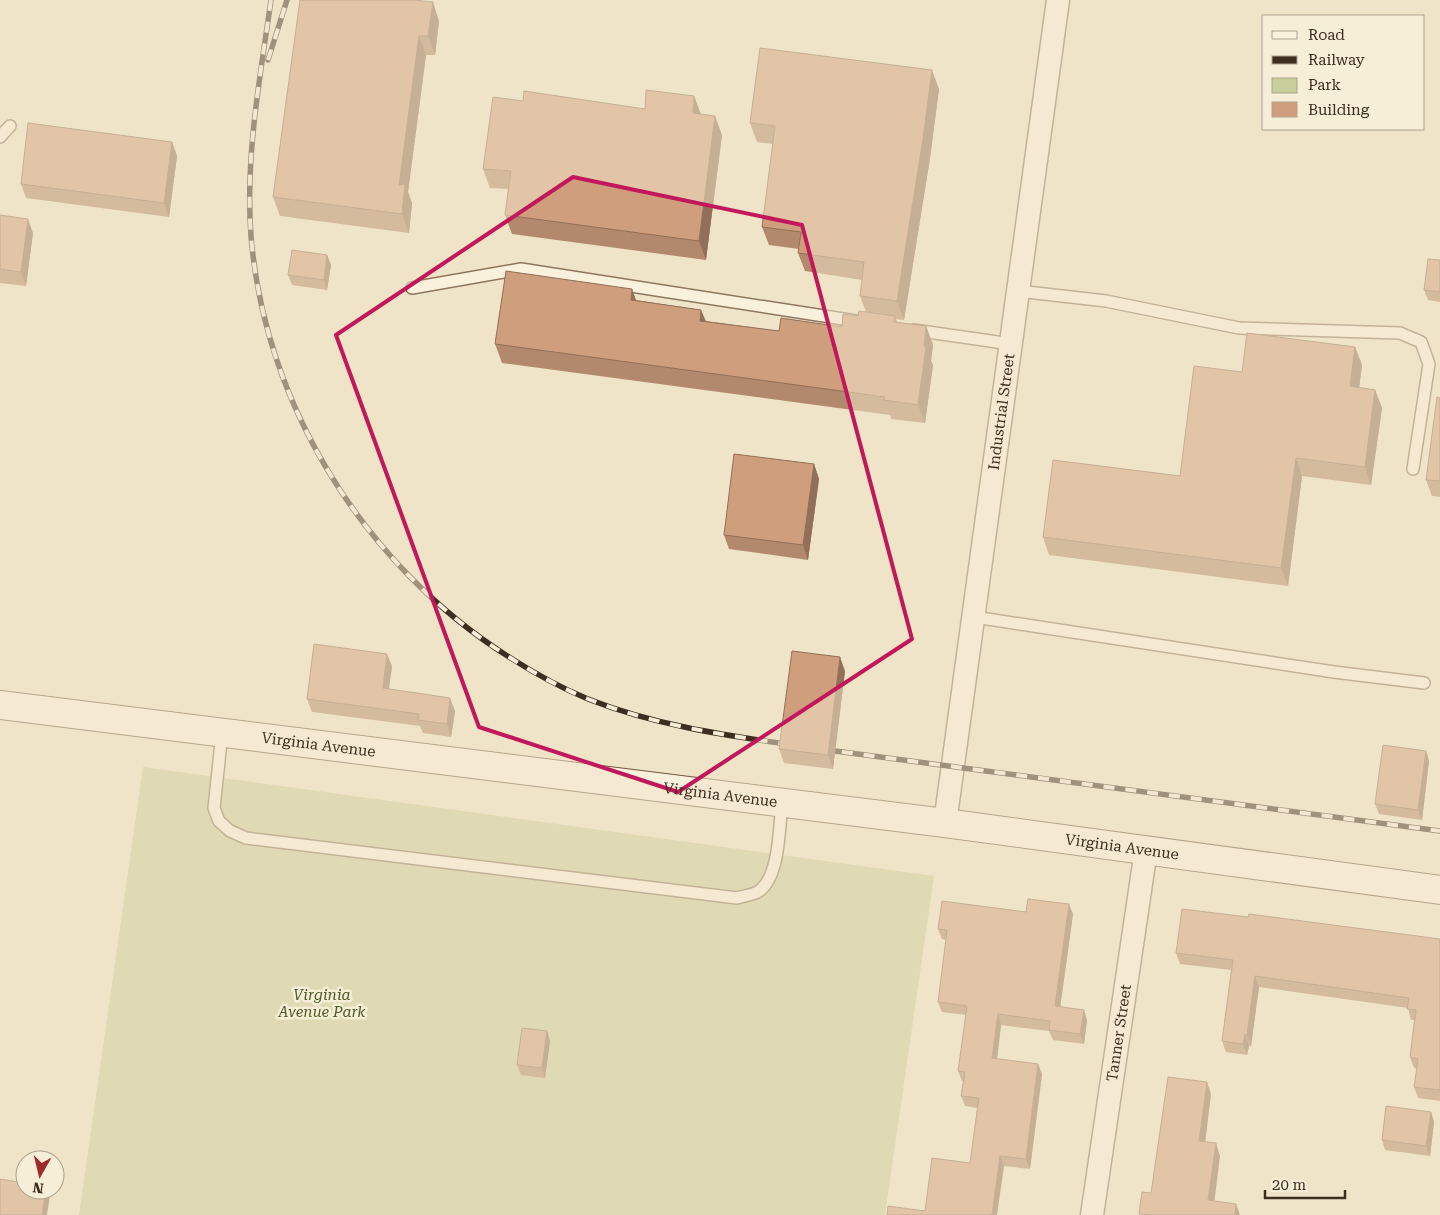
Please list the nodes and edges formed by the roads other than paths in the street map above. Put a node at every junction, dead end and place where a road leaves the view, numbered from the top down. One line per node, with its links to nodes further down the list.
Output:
1 (1058, 0): 5 (street, Industrial Street)
2 (10, 126): 3 (lane)
3 (0, 137)
4 (412, 288): 6 (lane)
5 (1018, 292): 8 (street, Industrial Street); 9 (lane)
6 (864, 322)
7 (903, 328): 8 (lane)
8 (1011, 344): 10 (street, Industrial Street)
9 (1413, 469)
10 (974, 618): 11 (lane); 15 (street, Industrial Street)
11 (1424, 682)
12 (0, 706): 13 (street, Virginia Avenue)
13 (222, 733): 14 (street, Virginia Avenue); 14 (lane)
14 (782, 803): 15 (street, Virginia Avenue)
15 (945, 823): 16 (street, Virginia Avenue)
16 (1146, 850): 17 (street, Virginia Avenue); 18 (street, Tanner Street)
17 (1440, 890)
18 (1092, 1215)

